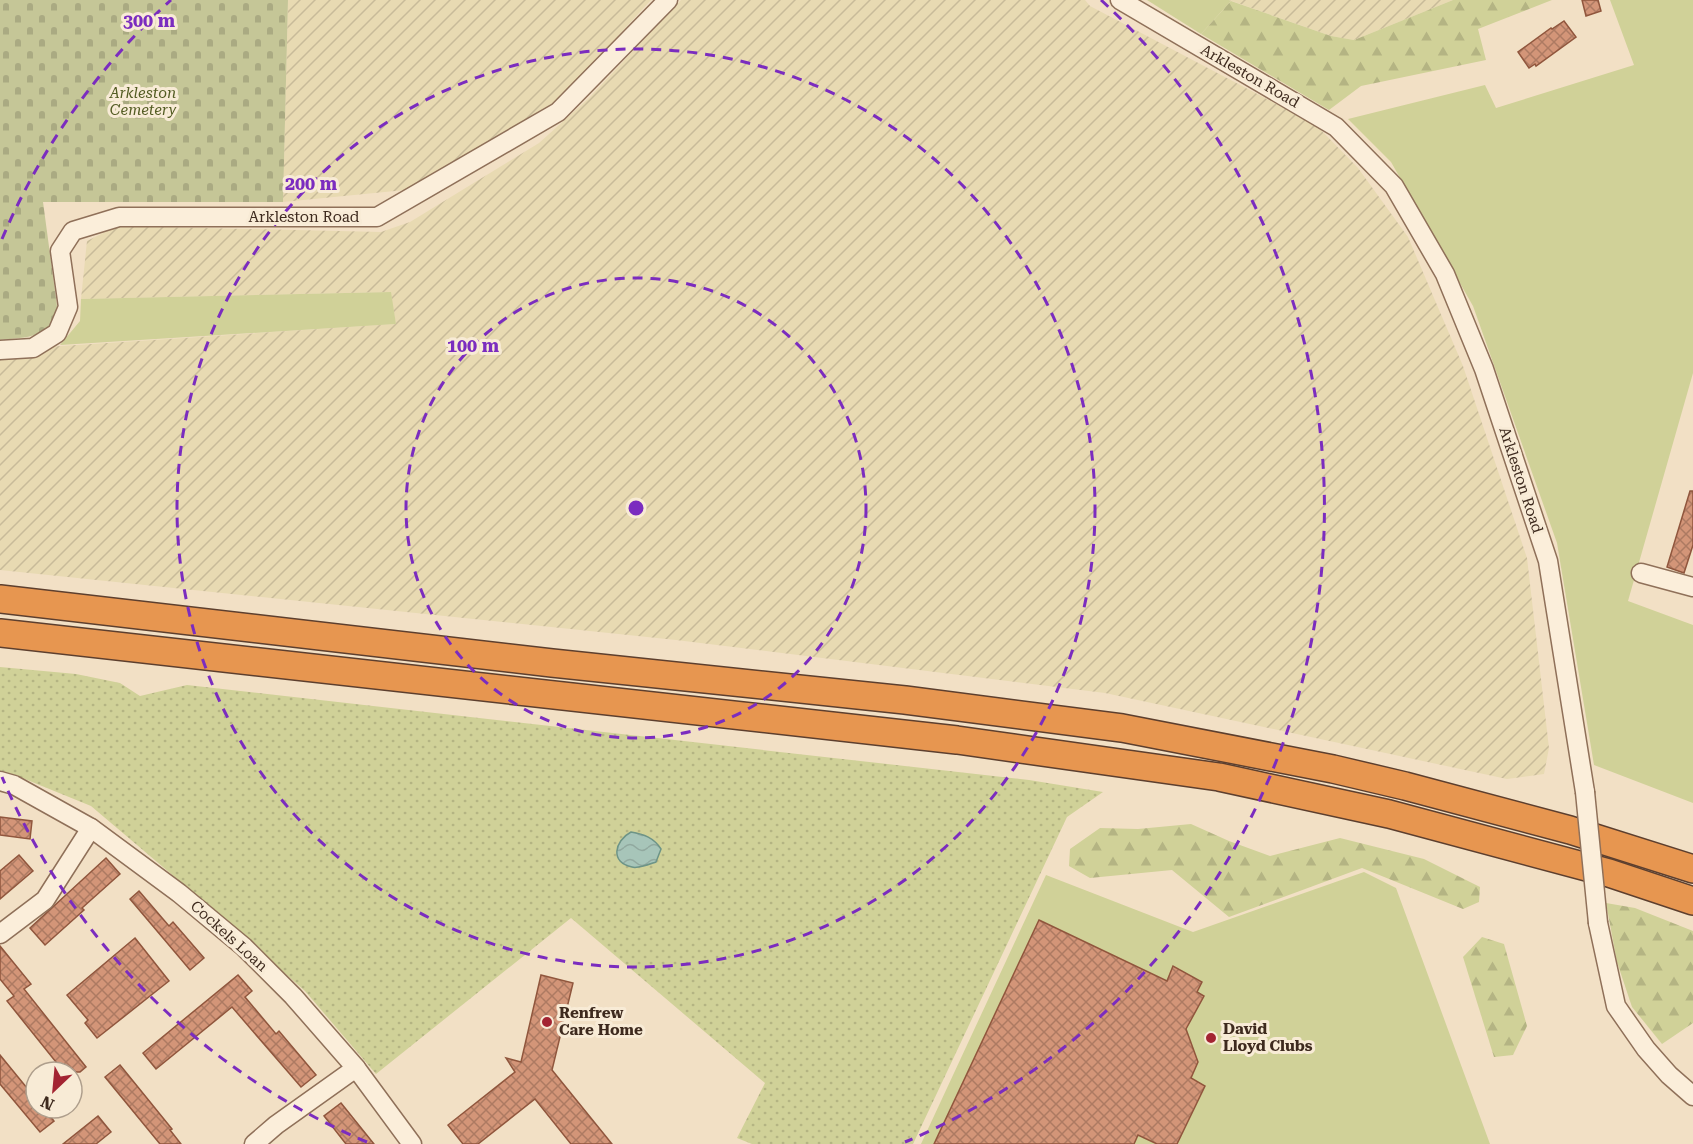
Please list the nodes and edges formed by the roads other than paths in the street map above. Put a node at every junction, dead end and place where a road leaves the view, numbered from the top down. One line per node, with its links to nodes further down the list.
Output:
1 (668, 0): 3 (street, Arkleston Road)
2 (1120, 0): 14 (street, Arkleston Road, bridge)
3 (0, 350)
4 (1641, 573): 5 (street)
5 (1693, 587)
6 (0, 599): 10 (highway)
7 (0, 633): 11 (highway)
8 (0, 781): 9 (street, Cockels Loan)
9 (91, 828): 12 (street); 13 (street, Cockels Loan)
10 (1693, 869)
11 (1693, 901)
12 (0, 934)
13 (356, 1068): 15 (street); 16 (street, Cockels Loan)
14 (1693, 1096)
15 (254, 1144)
16 (412, 1144)

